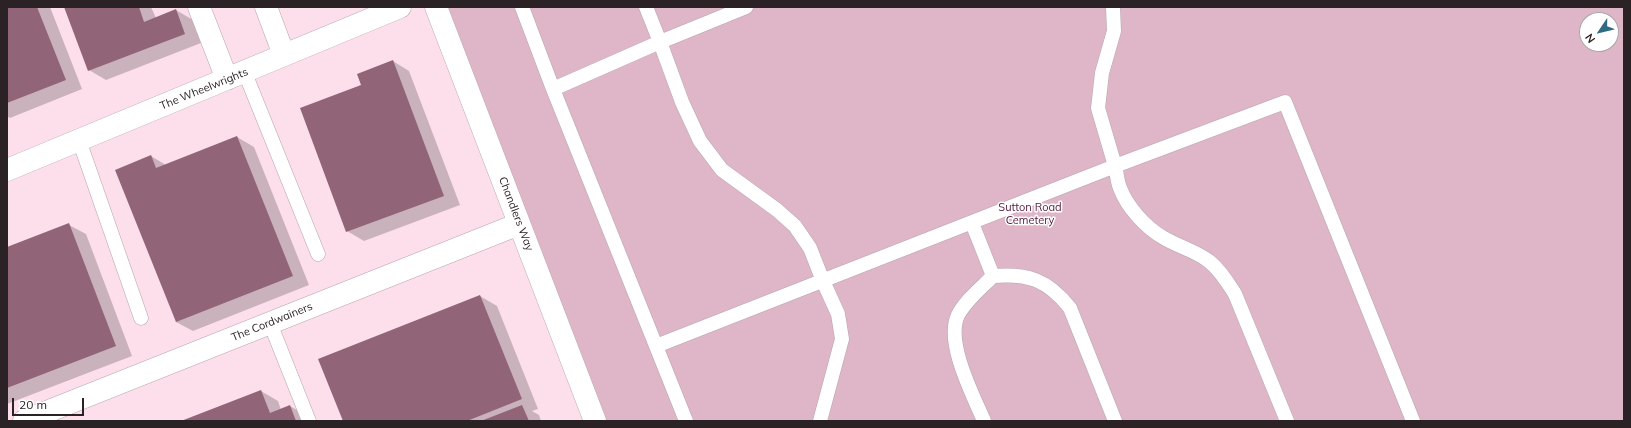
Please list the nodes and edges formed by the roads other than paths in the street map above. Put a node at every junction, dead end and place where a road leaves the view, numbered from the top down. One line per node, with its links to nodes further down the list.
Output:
1 (199, 7): 11 (street)
2 (266, 7): 10 (street)
3 (400, 7): 10 (street, The Wheelwrights)
4 (436, 7): 17 (street, Chandlers Way)
5 (522, 7): 12 (lane)
6 (646, 7): 9 (lane)
7 (746, 7): 9 (lane)
8 (1113, 7): 14 (lane)
9 (660, 42): 12 (lane); 20 (lane)
10 (284, 56): 11 (street, The Wheelwrights)
11 (236, 76): 13 (street, The Wheelwrights); 18 (lane)
12 (552, 89): 23 (lane)
13 (79, 140): 15 (street, The Wheelwrights); 21 (lane)
14 (1115, 166): 16 (lane); 31 (lane); 32 (lane)
15 (7, 170)
16 (972, 223): 19 (lane); 20 (lane)
17 (519, 224): 22 (street, The Cordwainers); 26 (street, Chandlers Way)
18 (318, 254)
19 (994, 276): 29 (lane); 30 (lane)
20 (823, 281): 23 (lane); 28 (lane)
21 (140, 318)
22 (270, 323): 24 (street, The Cordwainers); 25 (lane)
23 (656, 346): 27 (lane)
24 (24, 421)
25 (309, 421)
26 (595, 421)
27 (686, 421)
28 (820, 421)
29 (984, 421)
30 (1115, 421)
31 (1287, 421)
32 (1413, 421)

